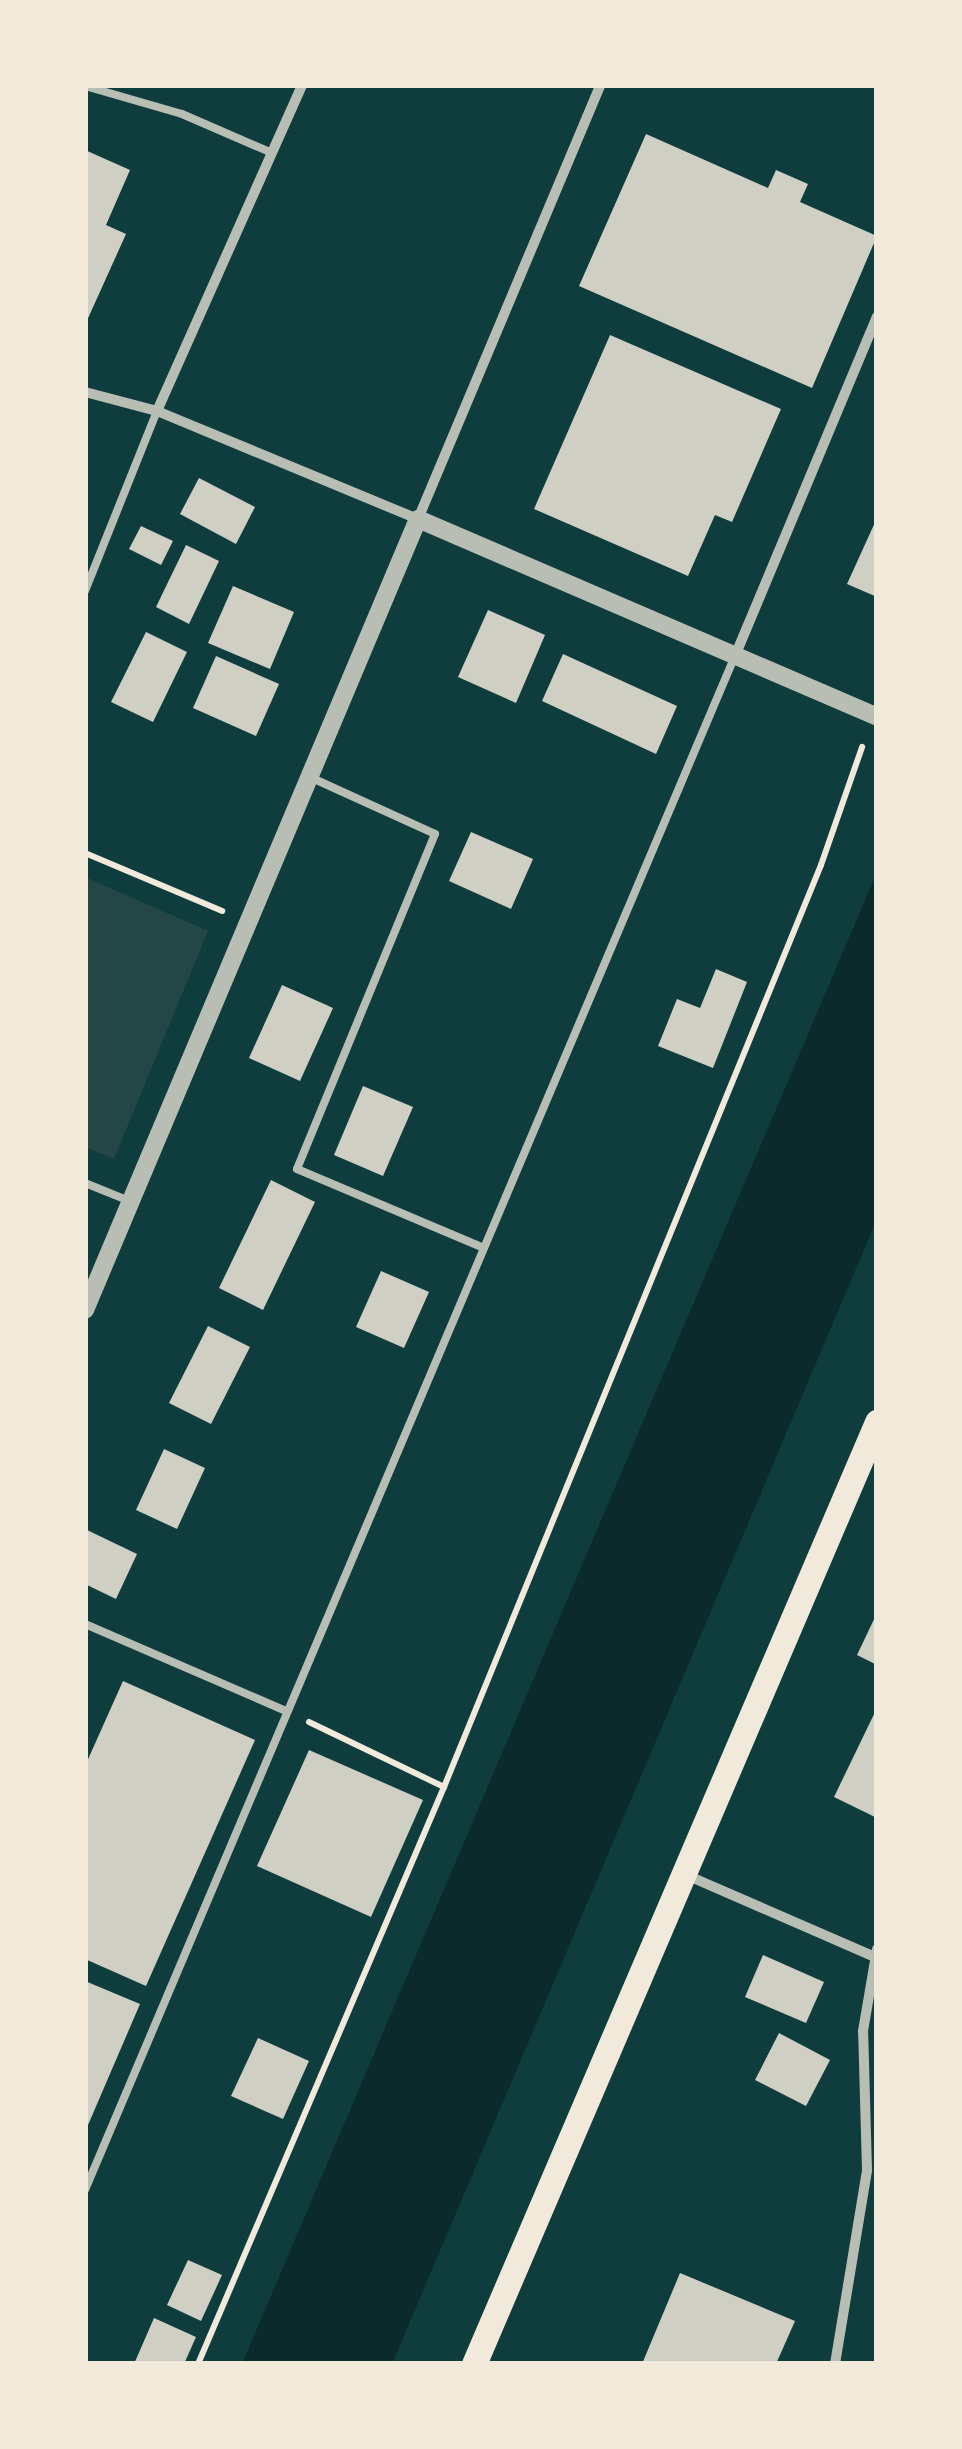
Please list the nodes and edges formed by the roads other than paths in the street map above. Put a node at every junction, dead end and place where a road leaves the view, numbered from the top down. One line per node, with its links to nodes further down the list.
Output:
1 (302, 85): 4 (street)
2 (600, 85): 8 (street)
3 (85, 86): 4 (lane)
4 (272, 153): 7 (street)
5 (877, 317): 10 (street)
6 (85, 392): 7 (street)
7 (157, 411): 8 (street); 9 (lane)
8 (418, 519): 10 (street); 12 (street)
9 (85, 591)
10 (736, 656): 11 (street); 15 (lane)
11 (876, 717)
12 (312, 778): 14 (street); 15 (lane)
13 (85, 1183): 14 (lane)
14 (132, 1202): 16 (street)
15 (482, 1247): 19 (lane)
16 (85, 1310)
17 (877, 1422): 20 (main road)
18 (85, 1624): 19 (lane)
19 (286, 1711): 22 (lane)
20 (683, 1874): 21 (street); 23 (main road)
21 (875, 1953): 24 (street)
22 (85, 2190)
23 (474, 2364)
24 (835, 2364)

